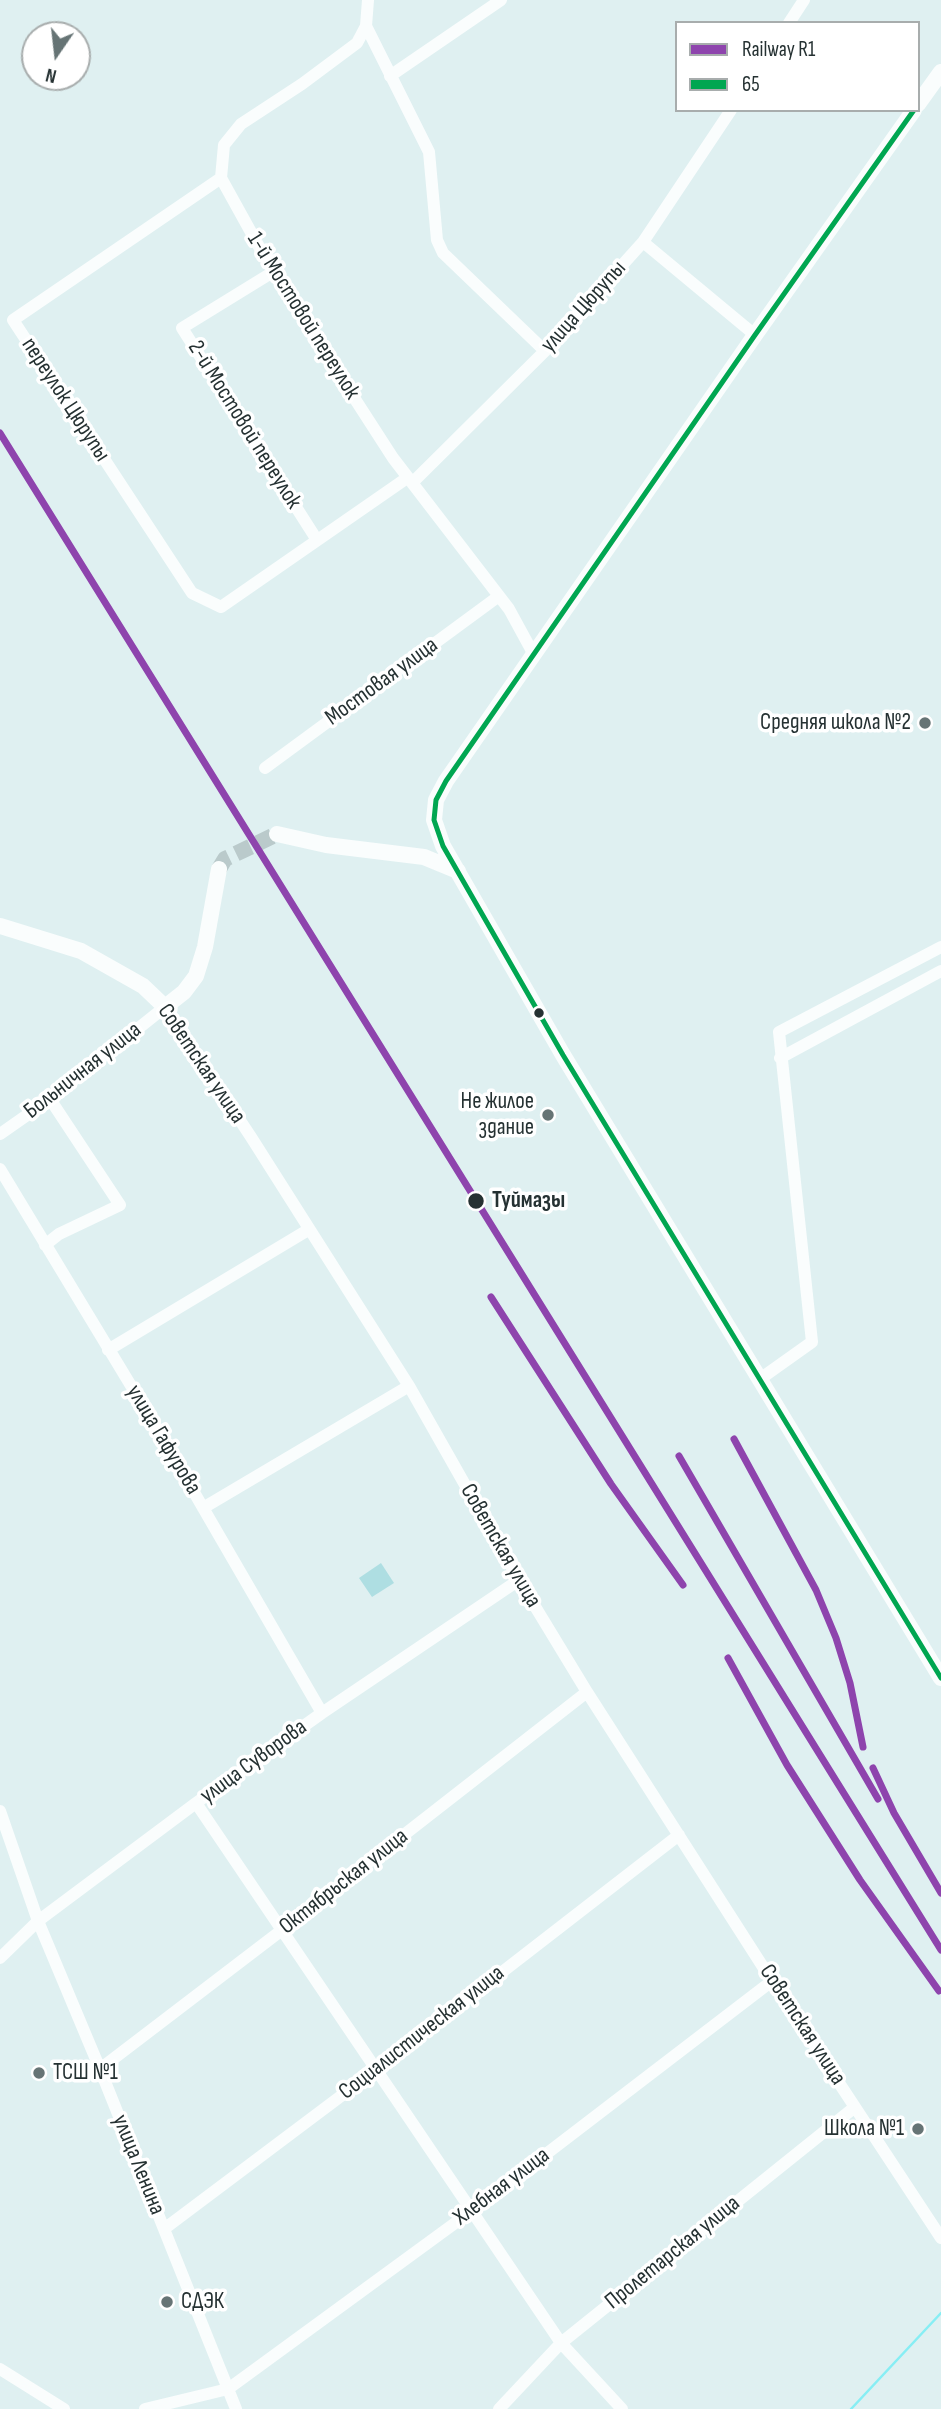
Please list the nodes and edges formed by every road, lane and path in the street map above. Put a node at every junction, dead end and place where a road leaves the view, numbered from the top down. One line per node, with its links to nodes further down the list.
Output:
1 (368, 0): 5 (street)
2 (501, 0): 7 (street)
3 (804, 0): 4 (street)
4 (790, 21)
5 (366, 26): 7 (street); 11 (street)
6 (941, 72): 8 (main road)
7 (390, 76): 15 (street)
8 (920, 101)
9 (730, 112): 12 (street, улица Цюрупы)
10 (913, 112): 14 (main road)
11 (221, 178): 13 (street, 1-й Мостовой переулок); 19 (street, переулок Цюрупы)
12 (643, 242): 14 (street); 15 (street, улица Цюрупы)
13 (273, 272): 16 (street, 1-й Мостовой переулок); 17 (street, 2-й Мостовой переулок)
14 (755, 335): 20 (main road)
15 (545, 352): 16 (street, улица Цюрупы)
16 (410, 481): 17 (street, улица Цюрупы); 18 (street, 1-й Мостовой переулок)
17 (317, 540): 19 (street, улица Цюрупы)
18 (499, 596): 20 (street, 1-й Мостовой переулок); 21 (street, Мостовая улица)
19 (221, 607)
20 (533, 653): 24 (main road)
21 (265, 768)
22 (277, 834): 24 (main road)
23 (219, 869): 28 (main road)
24 (458, 871): 36 (main road)
25 (0, 926): 28 (main road, Советская улица)
26 (941, 947): 29 (street)
27 (941, 971): 29 (street)
28 (165, 1007): 30 (street, Больничная улица); 33 (street, Советская улица)
29 (780, 1058): 36 (street)
30 (50, 1099): 31 (street, Больничная улица); 34 (street)
31 (0, 1135)
32 (0, 1169): 34 (street, улица Гафурова)
33 (308, 1230): 35 (street); 37 (street, Советская улица)
34 (45, 1245): 35 (street, улица Гафурова)
35 (108, 1350): 38 (street, улица Гафурова)
36 (760, 1378): 40 (main road)
37 (408, 1386): 38 (street); 39 (street, Советская улица)
38 (203, 1508): 42 (street, улица Гафурова)
39 (519, 1580): 41 (street, Советская улица); 42 (street, улица Суворова)
40 (941, 1678)
41 (587, 1692): 45 (street, Советская улица); 47 (street, Октябрьская улица)
42 (321, 1713): 43 (street, улица Суворова)
43 (196, 1803): 46 (street, улица Суворова); 47 (street)
44 (0, 1811): 46 (street, улица Ленина)
45 (679, 1835): 49 (street, Советская улица); 50 (street, Социалистическая улица)
46 (38, 1921): 48 (street, улица Суворова); 51 (street, улица Ленина)
47 (282, 1930): 50 (street); 51 (street, Октябрьская улица)
48 (0, 1958)
49 (772, 1981): 52 (street, Советская улица); 53 (street, Хлебная улица)
50 (377, 2068): 53 (street); 54 (street, Социалистическая улица)
51 (100, 2069): 54 (street, улица Ленина)
52 (855, 2107): 55 (street, Советская улица); 56 (street, Пролетарская улица)
53 (473, 2210): 56 (street); 58 (street, Хлебная улица)
54 (164, 2229): 58 (street, улица Ленина)
55 (941, 2238)
56 (561, 2343): 62 (street, Пролетарская улица); 63 (street)
57 (0, 2369): 59 (street)
58 (228, 2389): 60 (street); 61 (street, улица Ленина)
59 (64, 2409)
60 (145, 2409)
61 (236, 2409)
62 (499, 2409)
63 (622, 2409)

